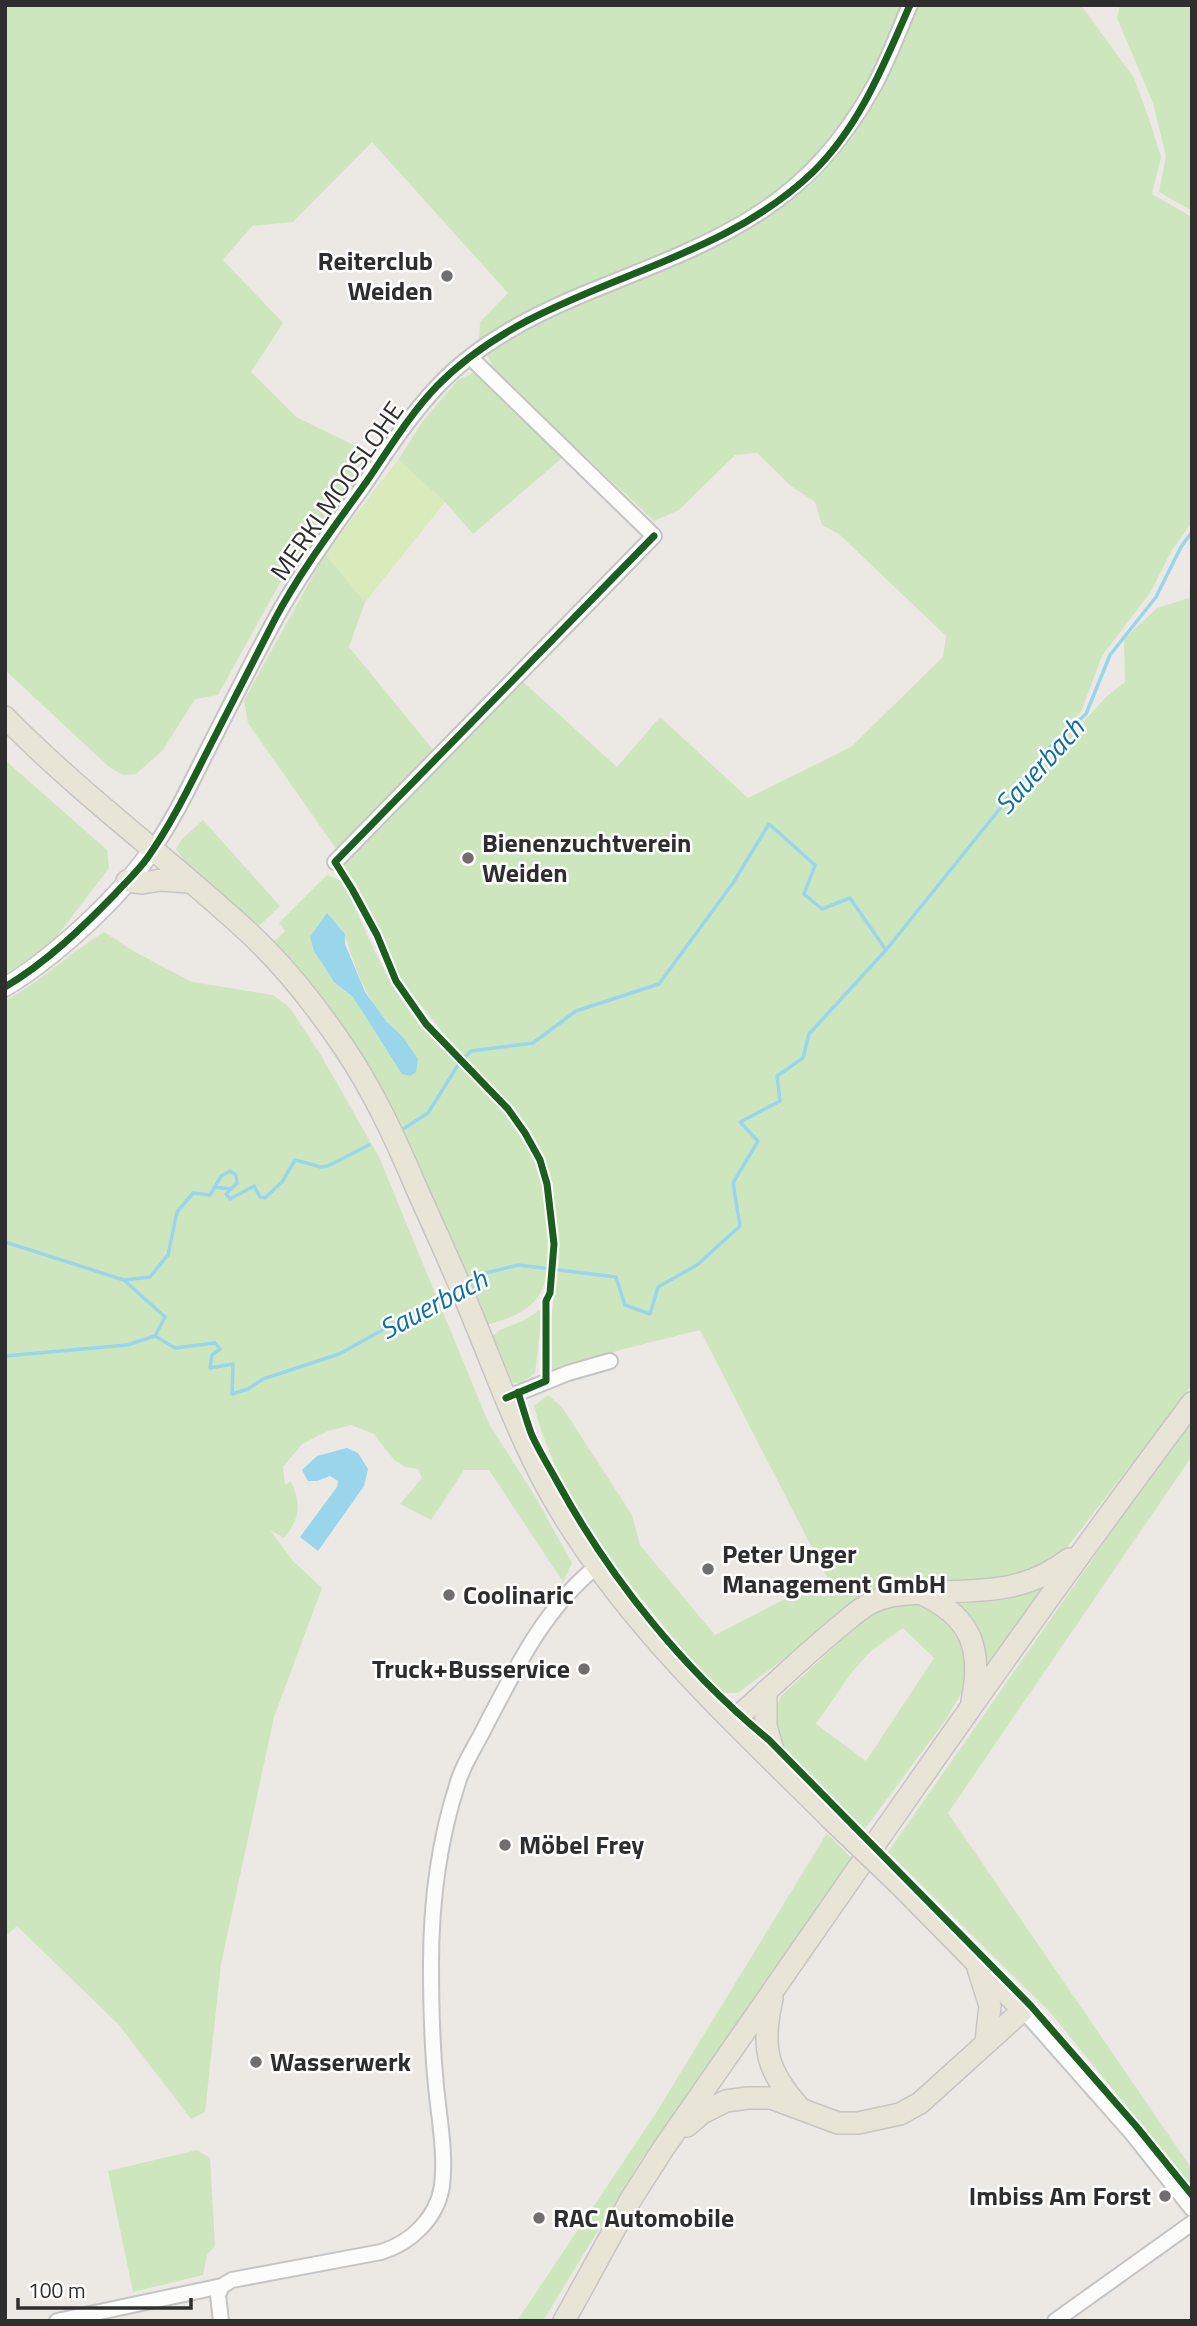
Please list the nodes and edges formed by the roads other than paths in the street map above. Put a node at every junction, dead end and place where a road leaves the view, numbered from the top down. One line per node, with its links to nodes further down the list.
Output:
1 (910, 5): 2 (street, MERKLMOOSLOHE)
2 (470, 357): 4 (street, MERKLMOOSLOHE); 5 (street)
3 (5, 717): 4 (main road)
4 (152, 850): 6 (street); 7 (main road)
5 (335, 862)
6 (127, 881): 7 (main road); 8 (street)
7 (189, 882): 10 (main road)
8 (5, 987)
9 (610, 1361): 10 (street)
10 (506, 1398): 13 (main road)
11 (1192, 1403): 12 (main road)
12 (1084, 1548): 14 (main road); 16 (main road)
13 (597, 1566): 17 (main road); 27 (street)
14 (920, 1593): 15 (main road); 16 (main road)
15 (766, 1691): 17 (main road); 18 (main road)
16 (971, 1707): 20 (main road)
17 (733, 1721): 18 (main road)
18 (778, 1766): 19 (main road, bridge)
19 (975, 1959): 21 (main road); 22 (main road)
20 (774, 1989): 23 (main road); 24 (main road)
21 (1023, 2010): 22 (main road); 25 (street)
22 (986, 2041): 23 (main road)
23 (803, 2111): 24 (main road)
24 (663, 2149): 30 (main road)
25 (1192, 2209)
26 (1192, 2223): 31 (street)
27 (222, 2286): 28 (street); 29 (street)
28 (57, 2321)
29 (221, 2321)
30 (564, 2321)
31 (1055, 2321)

